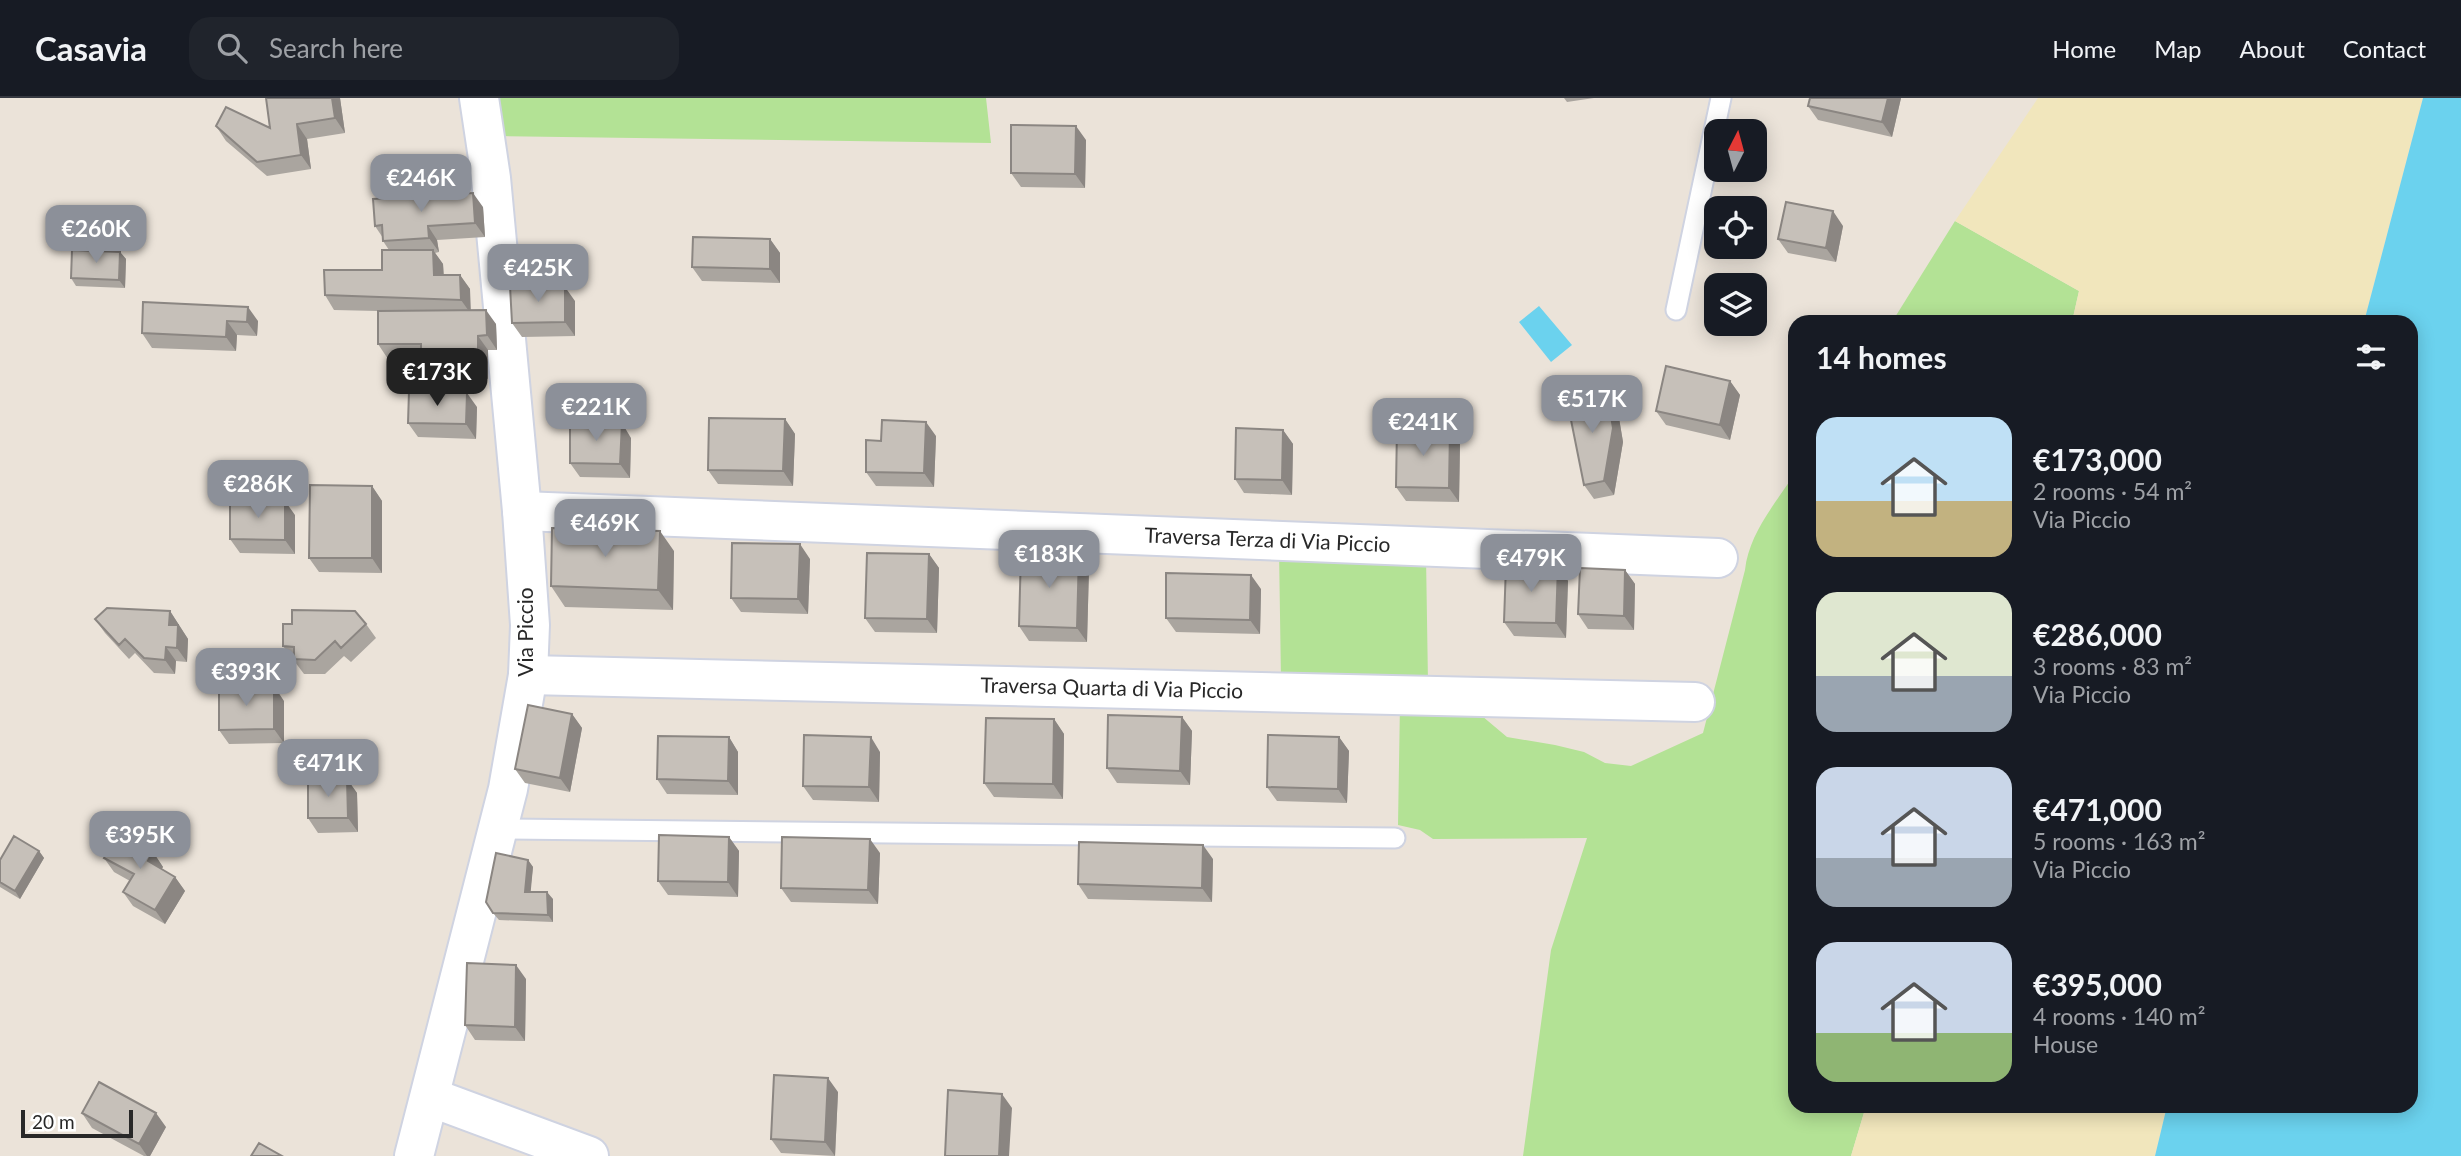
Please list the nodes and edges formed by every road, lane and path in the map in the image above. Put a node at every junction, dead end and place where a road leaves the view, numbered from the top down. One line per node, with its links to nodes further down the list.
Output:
1 (479, 98): 4 (street, Via Piccio)
2 (1721, 98): 3 (lane)
3 (1676, 310)
4 (522, 511): 5 (street, Traversa Terza di Via Piccio); 6 (street, Via Piccio)
5 (1718, 558)
6 (528, 676): 7 (street, Traversa Quarta di Via Piccio); 8 (street, Via Piccio)
7 (1695, 702)
8 (498, 829): 9 (lane); 10 (street, Via Piccio)
9 (1395, 838)
10 (430, 1097): 11 (street, Via Piccio); 12 (street)
11 (414, 1156)
12 (589, 1156)

